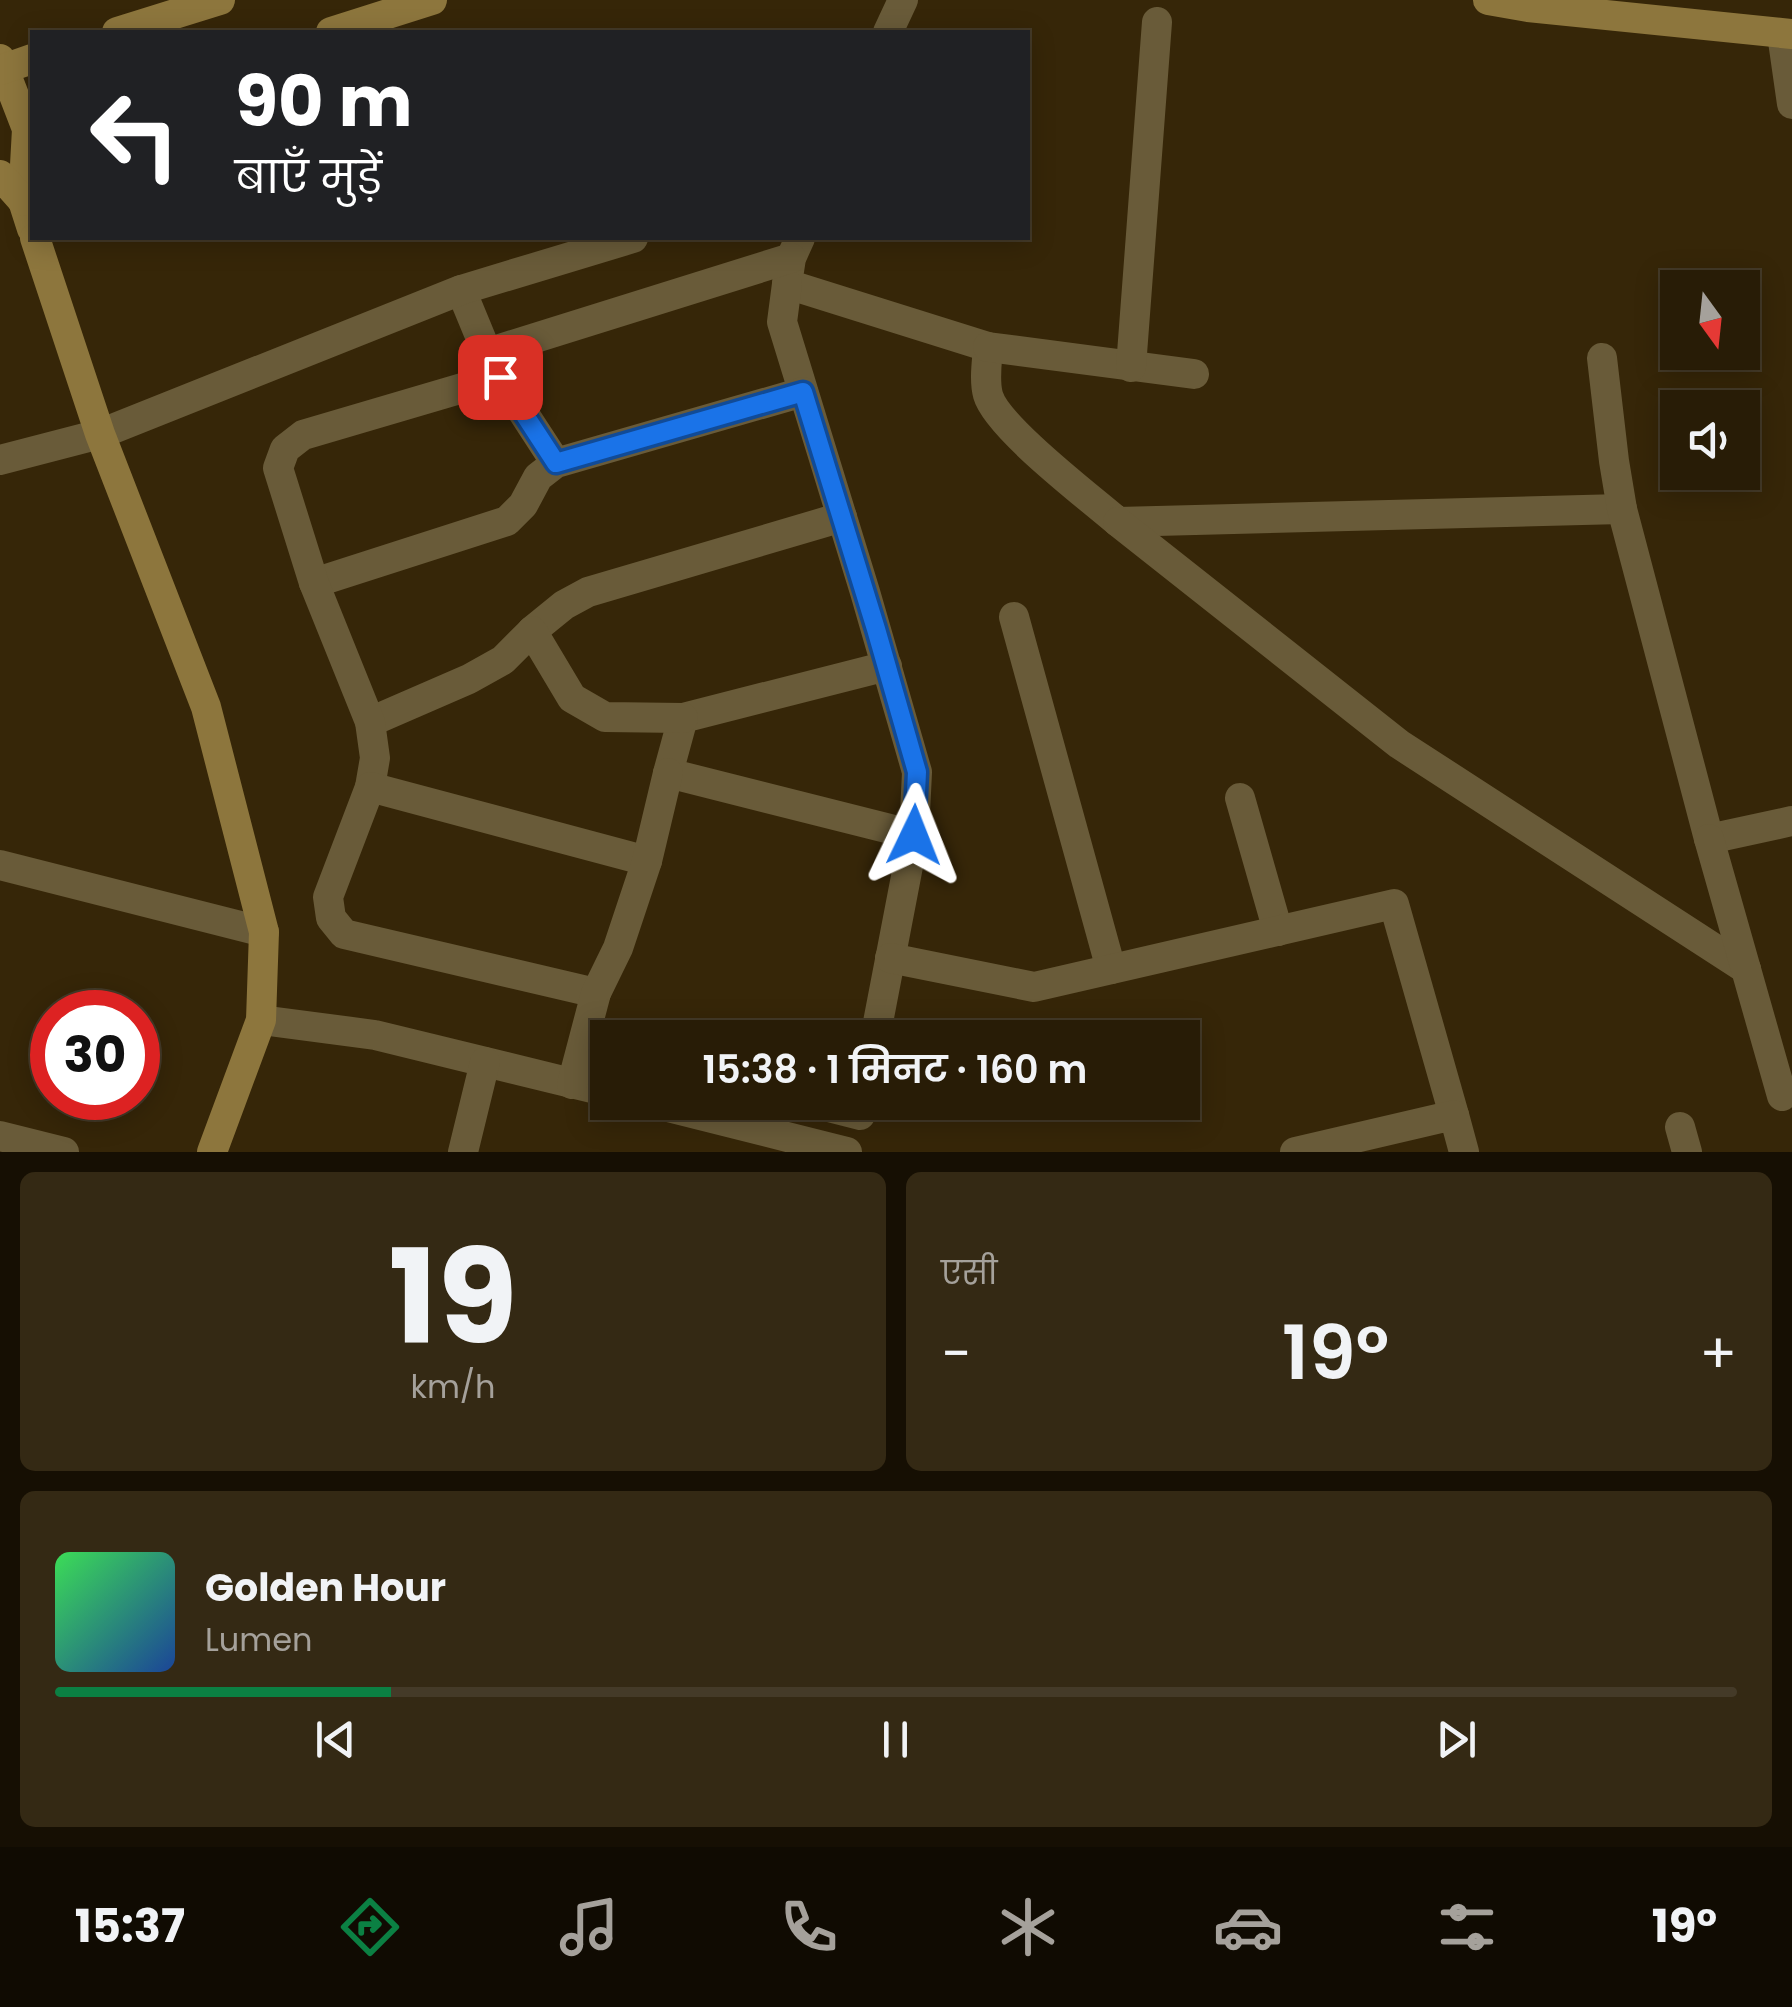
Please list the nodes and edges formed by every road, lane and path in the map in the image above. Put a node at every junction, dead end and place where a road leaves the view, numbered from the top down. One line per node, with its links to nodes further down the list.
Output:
1 (220, 0): 6 (street)
2 (432, 0): 7 (street)
3 (902, 0): 8 (street)
4 (1488, 0): 9 (street)
5 (1157, 22): 22 (street)
6 (124, 30)
7 (337, 30)
8 (889, 30)
9 (1787, 34): 11 (street)
10 (9, 64): 12 (street)
11 (1792, 104)
12 (20, 132): 14 (street)
13 (0, 175): 14 (street)
14 (29, 229)
15 (33, 240): 25 (street)
16 (627, 240): 18 (street)
17 (793, 260): 19 (street); 21 (street); 24 (street)
18 (461, 290): 21 (street); 25 (street)
19 (988, 347): 22 (street); 30 (street)
20 (1602, 358): 28 (street)
21 (493, 365): 27 (street); 31 (street)
22 (1131, 366): 23 (street)
23 (1194, 374)
24 (803, 392): 27 (street); 29 (street)
25 (100, 434): 26 (street); 46 (street)
26 (0, 460)
27 (556, 463): 31 (street)
28 (1622, 508): 30 (street); 42 (street)
29 (842, 517): 33 (street); 34 (street)
30 (1118, 522): 49 (street)
31 (314, 583): 36 (street)
32 (1014, 617): 48 (street)
33 (532, 632): 35 (street); 36 (street)
34 (886, 666): 35 (street); 41 (street)
35 (683, 718): 37 (street)
36 (370, 722): 38 (street)
37 (668, 773): 41 (street); 43 (street)
38 (370, 787): 43 (street); 50 (street)
39 (1240, 798): 45 (street)
40 (1792, 821): 42 (street)
41 (914, 835): 47 (street)
42 (1710, 839): 49 (street)
43 (647, 861): 50 (street)
44 (0, 865): 46 (street)
45 (1278, 931): 48 (street); 59 (street)
46 (264, 932): 51 (street)
47 (890, 958): 48 (street); 53 (street)
48 (1111, 969)
49 (1746, 969): 58 (street)
50 (596, 993): 52 (street)
51 (261, 1020): 55 (street); 64 (street)
52 (596, 1020)
53 (878, 1020)
54 (590, 1057): 56 (street)
55 (485, 1062): 56 (street); 65 (street)
56 (572, 1084): 57 (street)
57 (590, 1088)
58 (1782, 1096)
59 (1454, 1115): 67 (street); 68 (street)
60 (721, 1120): 66 (street)
61 (859, 1120): 66 (street)
62 (0, 1136): 63 (street)
63 (64, 1152)
64 (212, 1152)
65 (463, 1152)
66 (850, 1152)
67 (1295, 1152)
68 (1464, 1152)

